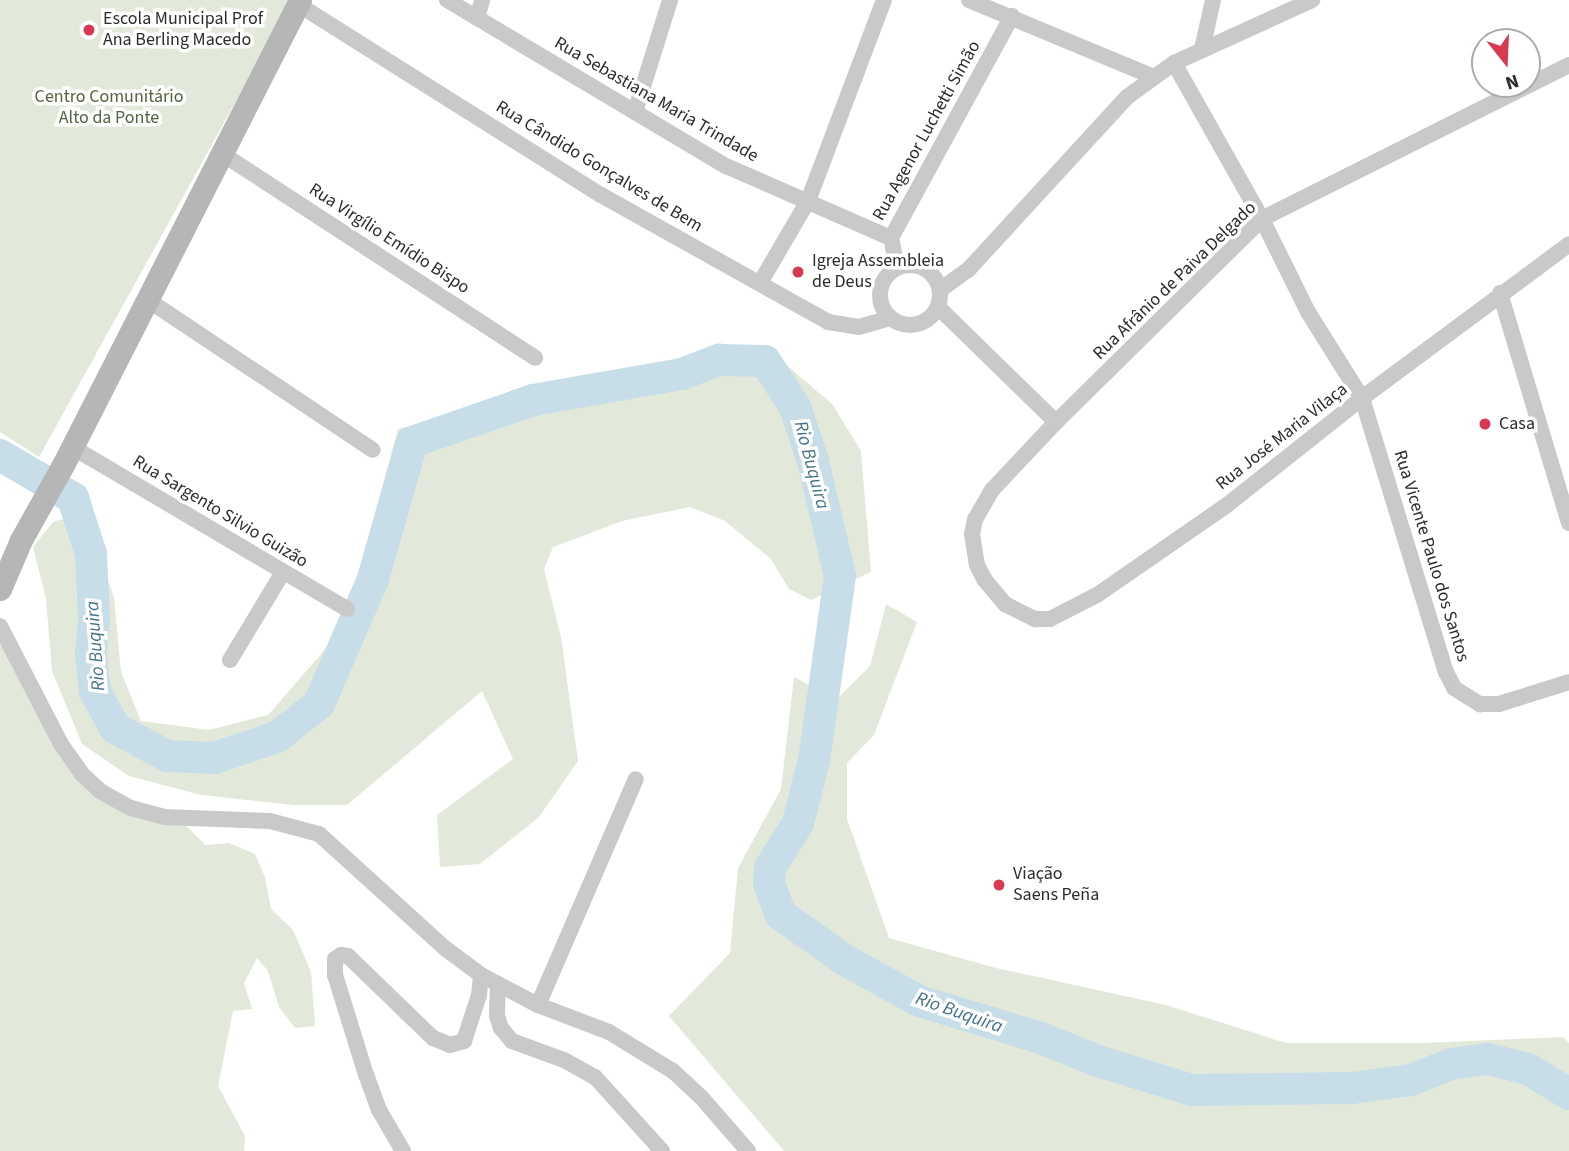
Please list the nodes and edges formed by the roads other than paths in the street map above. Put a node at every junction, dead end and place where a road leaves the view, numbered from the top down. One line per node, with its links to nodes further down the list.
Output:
1 (447, 0): 10 (street, Rua Sebastiana Maria Trindade)
2 (482, 0): 10 (street)
3 (670, 0): 15 (street)
4 (884, 0): 17 (street)
5 (969, 0): 9 (street)
6 (1213, 0): 11 (street)
7 (1312, 0): 11 (street)
8 (300, 2): 16 (main road); 22 (street, Rua Cândido Gonçalves de Bem)
9 (1012, 16): 14 (street); 19 (street, Rua Agenor Luchetti Simão)
10 (477, 18): 15 (street, Rua Sebastiana Maria Trindade)
11 (1202, 49): 12 (street)
12 (1174, 63): 14 (street); 18 (street, Rua Vicente Paulo dos Santos)
13 (1569, 65): 18 (street, Rua Afrânio de Paiva Delgado)
14 (1154, 77): 24 (street)
15 (635, 112): 17 (street, Rua Sebastiana Maria Trindade)
16 (221, 153): 25 (main road); 27 (street, Rua Virgílio Emídio Bispo)
17 (808, 201): 19 (street, Rua Sebastiana Maria Trindade); 22 (street)
18 (1262, 219): 28 (street, Rua Vicente Paulo dos Santos); 29 (street, Rua Afrânio de Paiva Delgado)
19 (891, 238): 21 (street, Rua Agenor Luchetti Simão)
20 (1569, 244): 23 (street, Rua José Maria Vilaça)
21 (897, 268): 24 (street); 26 (street)
22 (760, 283): 26 (street, Rua Cândido Gonçalves de Bem)
23 (1500, 293): 28 (street, Rua José Maria Vilaça); 32 (street)
24 (939, 299): 26 (street); 29 (street)
25 (148, 300): 30 (street); 31 (main road)
26 (891, 318)
27 (536, 358)
28 (1362, 398): 36 (street, Rua José Maria Vilaça); 42 (street, Rua Vicente Paulo dos Santos)
29 (1056, 422): 36 (street, Rua Afrânio de Paiva Delgado)
30 (373, 450)
31 (68, 456): 33 (main road); 34 (street, Rua Sargento Silvio Guizão)
32 (1569, 523)
33 (4, 571): 35 (main road)
34 (283, 572): 37 (street, Rua Sargento Silvio Guizão); 40 (street)
35 (0, 589)
36 (1005, 604)
37 (347, 609)
38 (0, 625): 41 (street)
39 (0, 645): 41 (street)
40 (230, 660)
41 (23, 667): 44 (street)
42 (1569, 682)
43 (636, 779): 46 (street)
44 (481, 975): 45 (street); 47 (street)
45 (499, 985): 46 (street); 48 (street)
46 (538, 1005): 49 (street)
47 (403, 1151)
48 (662, 1151)
49 (748, 1151)

